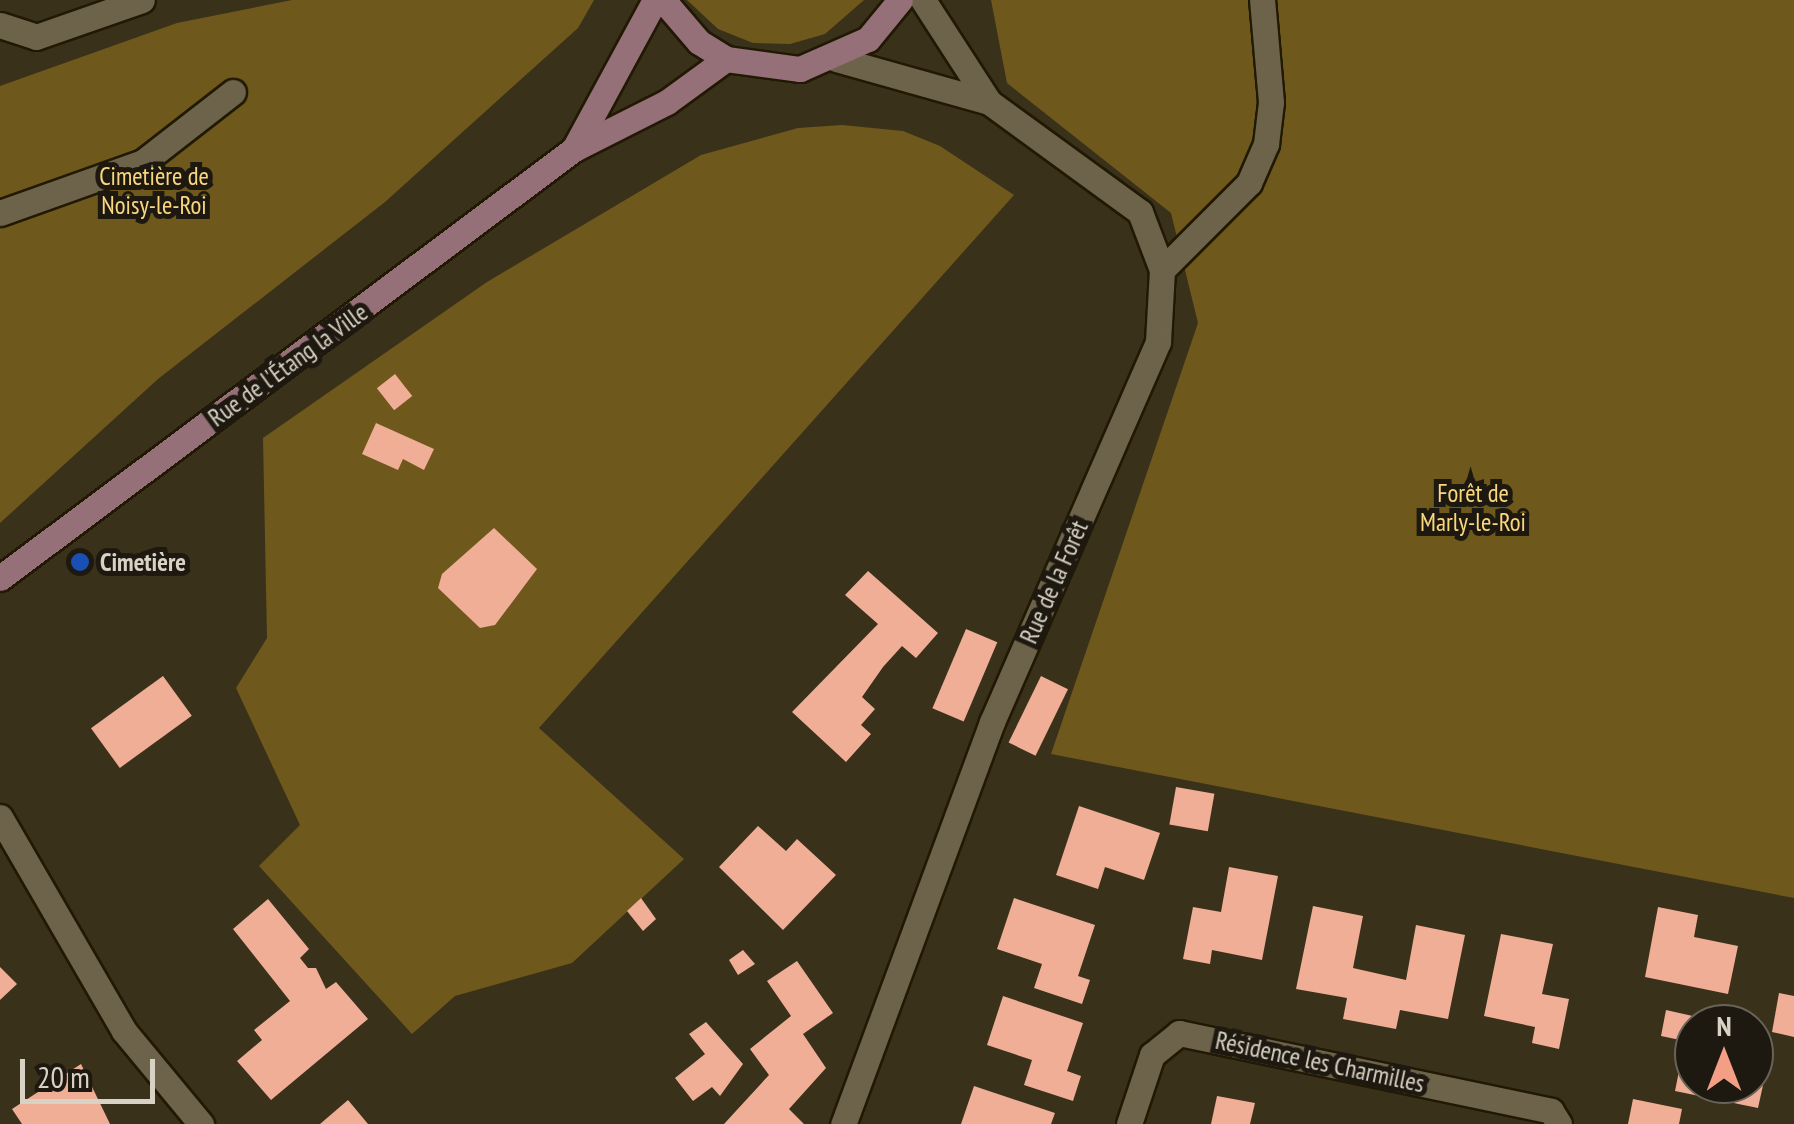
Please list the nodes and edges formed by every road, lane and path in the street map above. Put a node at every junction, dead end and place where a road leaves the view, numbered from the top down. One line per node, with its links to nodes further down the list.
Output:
1 (142, 0): 7 (street)
2 (655, 0): 12 (street, Rue de l'Étang la Ville)
3 (664, 0): 8 (street)
4 (900, 0): 9 (street)
5 (923, 0): 11 (street, Rue de la Forêt)
6 (1262, 0): 14 (street)
7 (0, 26)
8 (726, 59): 9 (street); 12 (street, Rue de l'Étang la Ville)
9 (836, 59): 11 (street, Rue de la Forêt)
10 (233, 92): 13 (street)
11 (989, 102): 14 (street, Rue de la Forêt)
12 (574, 149): 15 (street, Rue de l'Étang la Ville)
13 (0, 214)
14 (1162, 270): 18 (street, Rue de la Forêt)
15 (0, 578)
16 (0, 817): 17 (street)
17 (201, 1124)
18 (842, 1124)
19 (1128, 1124): 20 (street, Résidence les Charmilles)
20 (1558, 1124)

